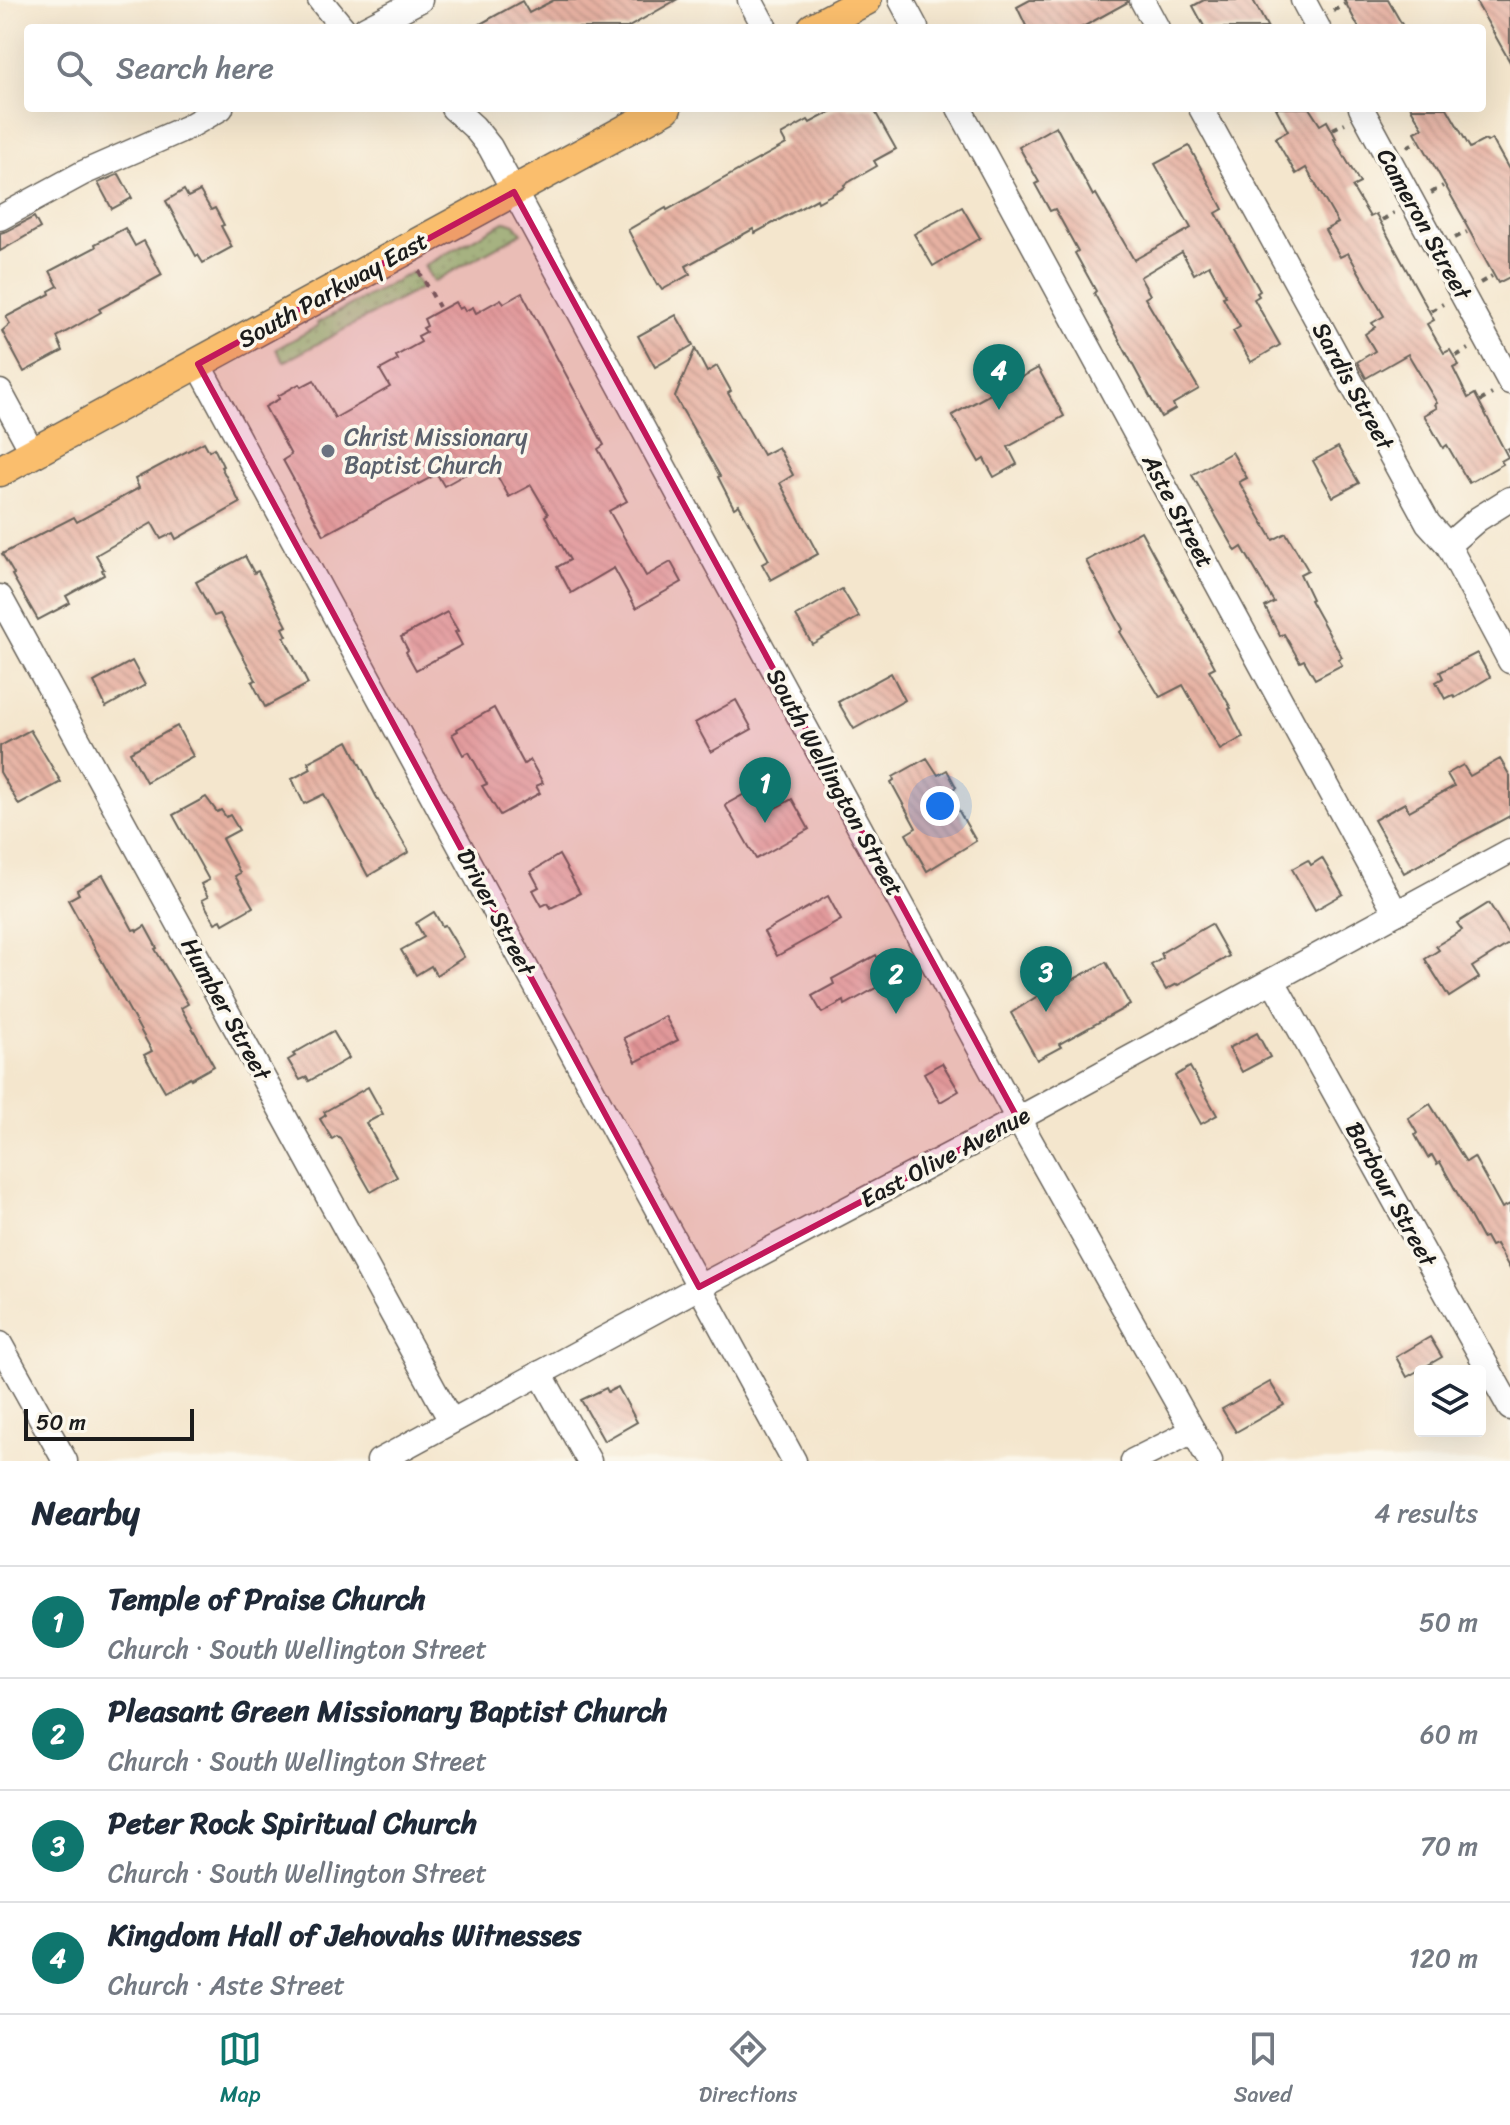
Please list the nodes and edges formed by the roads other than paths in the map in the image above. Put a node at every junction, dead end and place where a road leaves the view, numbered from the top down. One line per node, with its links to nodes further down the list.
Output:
1 (320, 0): 9 (street)
2 (420, 0): 10 (street)
3 (750, 0): 11 (street)
4 (866, 0): 12 (main road)
5 (901, 0): 13 (street)
6 (1142, 0): 14 (street)
7 (1303, 0): 8 (street)
8 (1324, 20)
9 (340, 24)
10 (374, 24)
11 (763, 24)
12 (821, 24)
13 (914, 24)
14 (1155, 24)
15 (214, 112): 22 (street)
16 (457, 112): 21 (street, South Wellington Street)
17 (659, 112): 21 (main road, South Parkway East)
18 (961, 112): 33 (street, Aste Street)
19 (1203, 112): 29 (street, Sardis Street)
20 (1355, 114): 24 (street, Cameron Street)
21 (514, 192): 23 (main road, South Parkway East); 35 (street, South Wellington Street)
22 (0, 218)
23 (198, 364): 26 (main road, South Parkway East); 36 (street, Driver Street)
24 (1503, 387)
25 (0, 392): 26 (street)
26 (33, 453): 27 (main road, South Parkway East)
27 (0, 471)
28 (1510, 499): 29 (street)
29 (1448, 545): 31 (street, Sardis Street)
30 (0, 597): 40 (street, Humber Street)
31 (1510, 661)
32 (1510, 851): 33 (street, East Olive Avenue)
33 (1396, 913): 34 (street, East Olive Avenue)
34 (1273, 981): 35 (street, East Olive Avenue); 39 (street, Barbour Street)
35 (1018, 1119): 36 (street, East Olive Avenue); 41 (street, South Wellington Street)
36 (699, 1287): 38 (street, East Olive Avenue); 45 (street, Driver Street)
37 (0, 1344): 42 (street)
38 (540, 1373): 40 (street, East Olive Avenue); 44 (street)
39 (1510, 1408)
40 (451, 1421): 43 (street, East Olive Avenue)
41 (1193, 1431): 46 (street); 47 (street, South Wellington Street)
42 (65, 1461)
43 (379, 1461)
44 (589, 1461)
45 (794, 1461)
46 (1133, 1461)
47 (1210, 1461)

